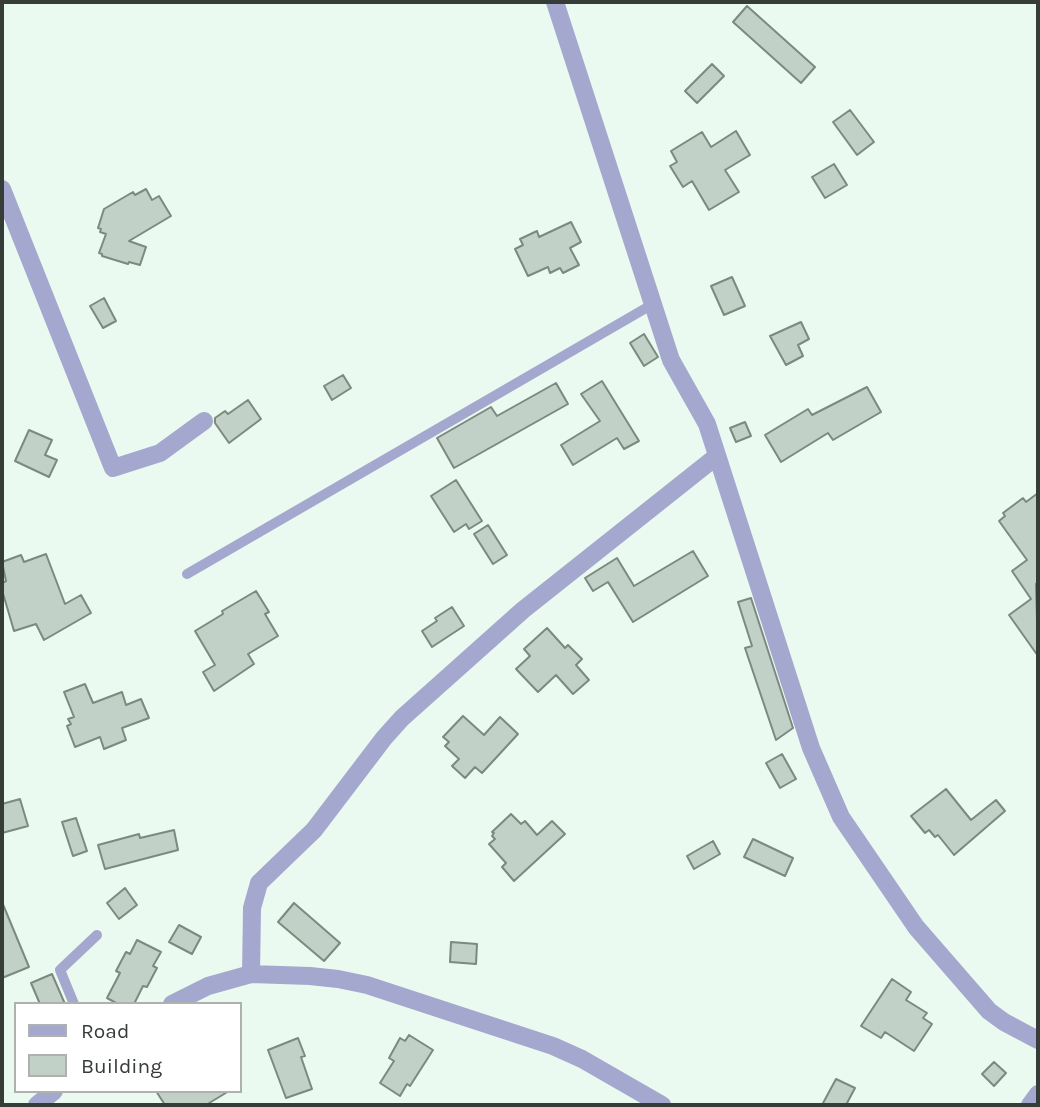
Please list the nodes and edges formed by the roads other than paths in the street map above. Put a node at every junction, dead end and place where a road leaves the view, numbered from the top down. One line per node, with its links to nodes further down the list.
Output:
1 (555, 2): 3 (street)
2 (2, 189): 4 (street)
3 (653, 304): 5 (street); 6 (lane)
4 (204, 421)
5 (718, 456): 8 (street); 11 (street)
6 (187, 574)
7 (97, 934): 9 (lane)
8 (251, 974): 10 (street); 15 (street)
9 (73, 1002)
10 (176, 1002)
11 (1038, 1040)
12 (52, 1093): 14 (street)
13 (1038, 1094): 16 (street)
14 (37, 1105)
15 (662, 1105)
16 (1030, 1105)

